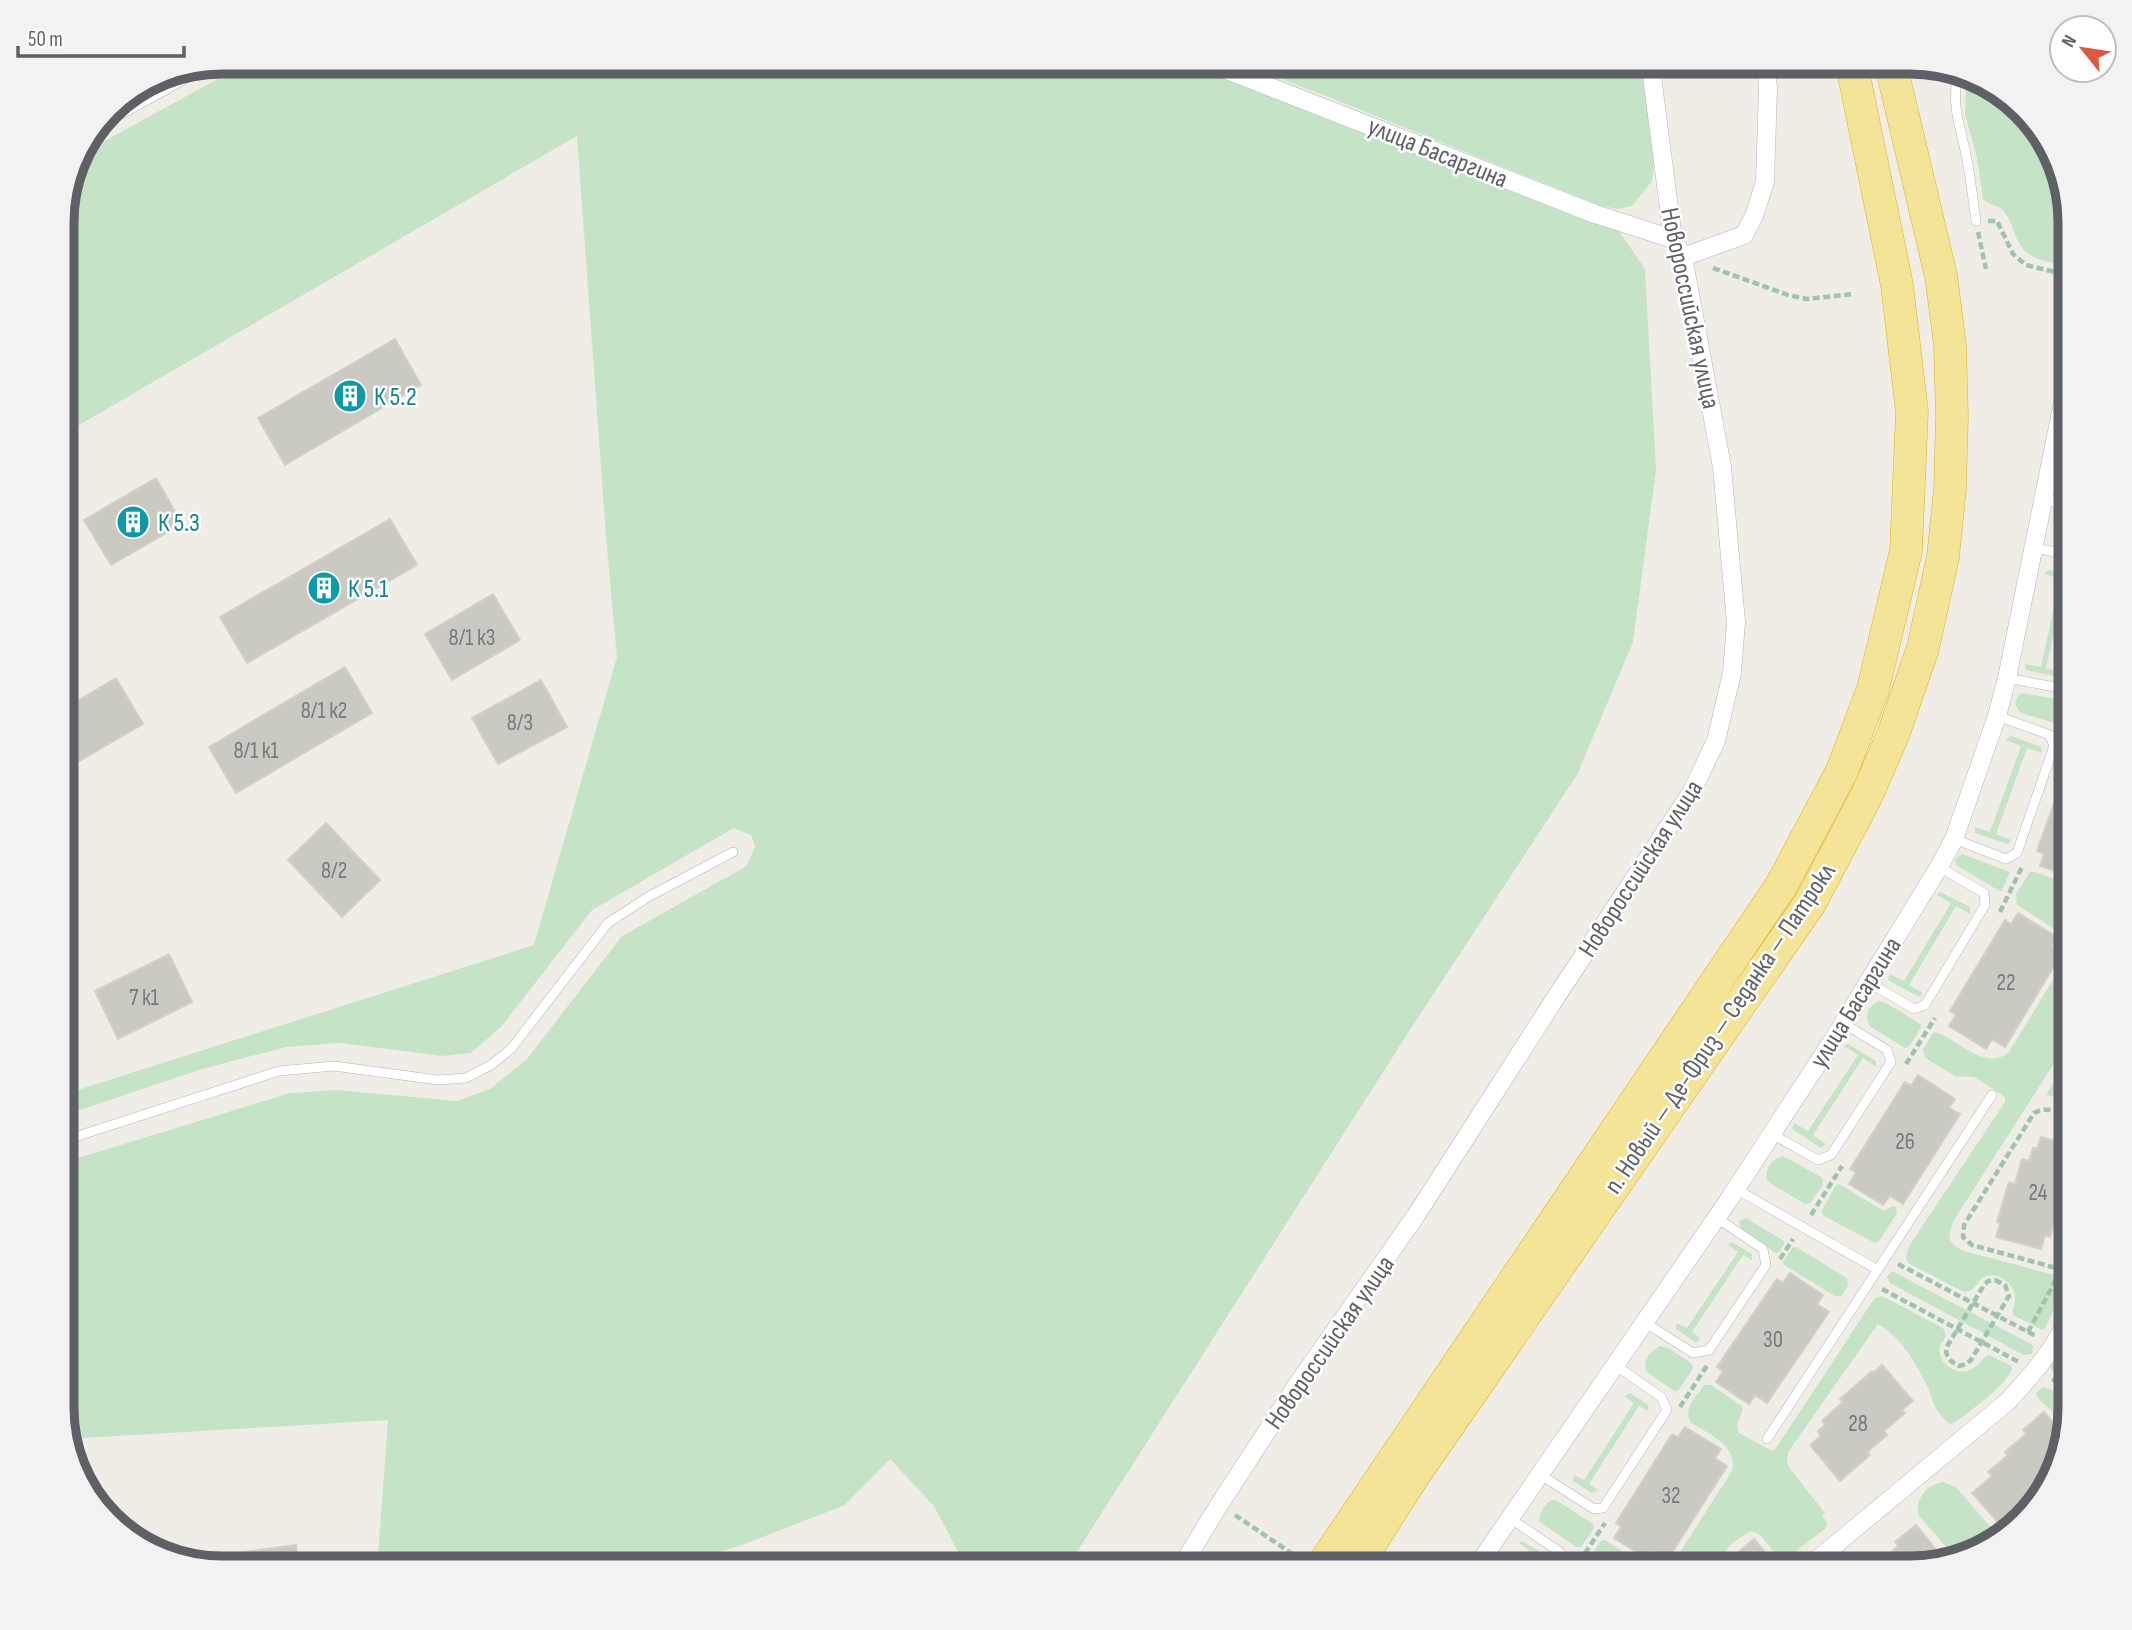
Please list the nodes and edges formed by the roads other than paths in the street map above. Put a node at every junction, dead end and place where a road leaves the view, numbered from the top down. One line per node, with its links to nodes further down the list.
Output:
1 (1237, 74): 10 (street, улица Басаргина)
2 (1652, 74): 10 (street, Новороссийская улица)
3 (1767, 74): 11 (street)
4 (1854, 74): 38 (highway, п. Новый — Де-Фриз — Седанка — Патрокл)
5 (1893, 74): 39 (highway, п. Новый — Де-Фриз — Седанка — Патрокл)
6 (1956, 81): 9 (lane)
7 (165, 85): 8 (street)
8 (137, 101)
9 (1976, 221)
10 (1673, 239): 11 (street, Новороссийская улица)
11 (1683, 257): 37 (street, Новороссийская улица)
12 (2058, 421): 13 (street, улица Басаргина)
13 (2044, 500): 14 (lane); 15 (street, улица Басаргина)
14 (2058, 503)
15 (2035, 548): 16 (lane); 17 (street, улица Басаргина)
16 (2058, 552)
17 (2007, 678): 18 (lane); 19 (street, улица Басаргина)
18 (2058, 688)
19 (1997, 716): 20 (street, улица Басаргина); 20 (lane)
20 (1954, 839): 22 (street, улица Басаргина)
21 (733, 852): 27 (lane)
22 (1939, 867): 23 (street, улица Басаргина); 23 (lane)
23 (1868, 982): 24 (street, улица Басаргина)
24 (1843, 1023): 26 (street, улица Басаргина); 26 (lane)
25 (1992, 1095): 30 (lane)
26 (1772, 1134): 28 (street, улица Басаргина)
27 (74, 1137)
28 (1736, 1189): 29 (street, улица Басаргина); 30 (lane)
29 (1717, 1218): 31 (street, улица Басаргина); 31 (lane)
30 (1878, 1270): 34 (lane)
31 (1644, 1322): 33 (street, улица Басаргина)
32 (2058, 1336): 42 (street)
33 (1615, 1365): 35 (street, улица Басаргина); 35 (lane)
34 (1767, 1439)
35 (1541, 1475): 36 (street, улица Басаргина)
36 (1511, 1519): 40 (street, улица Басаргина); 41 (lane)
37 (1188, 1556)
38 (1329, 1556)
39 (1362, 1556)
40 (1484, 1556)
41 (1561, 1556)
42 (1821, 1556)

